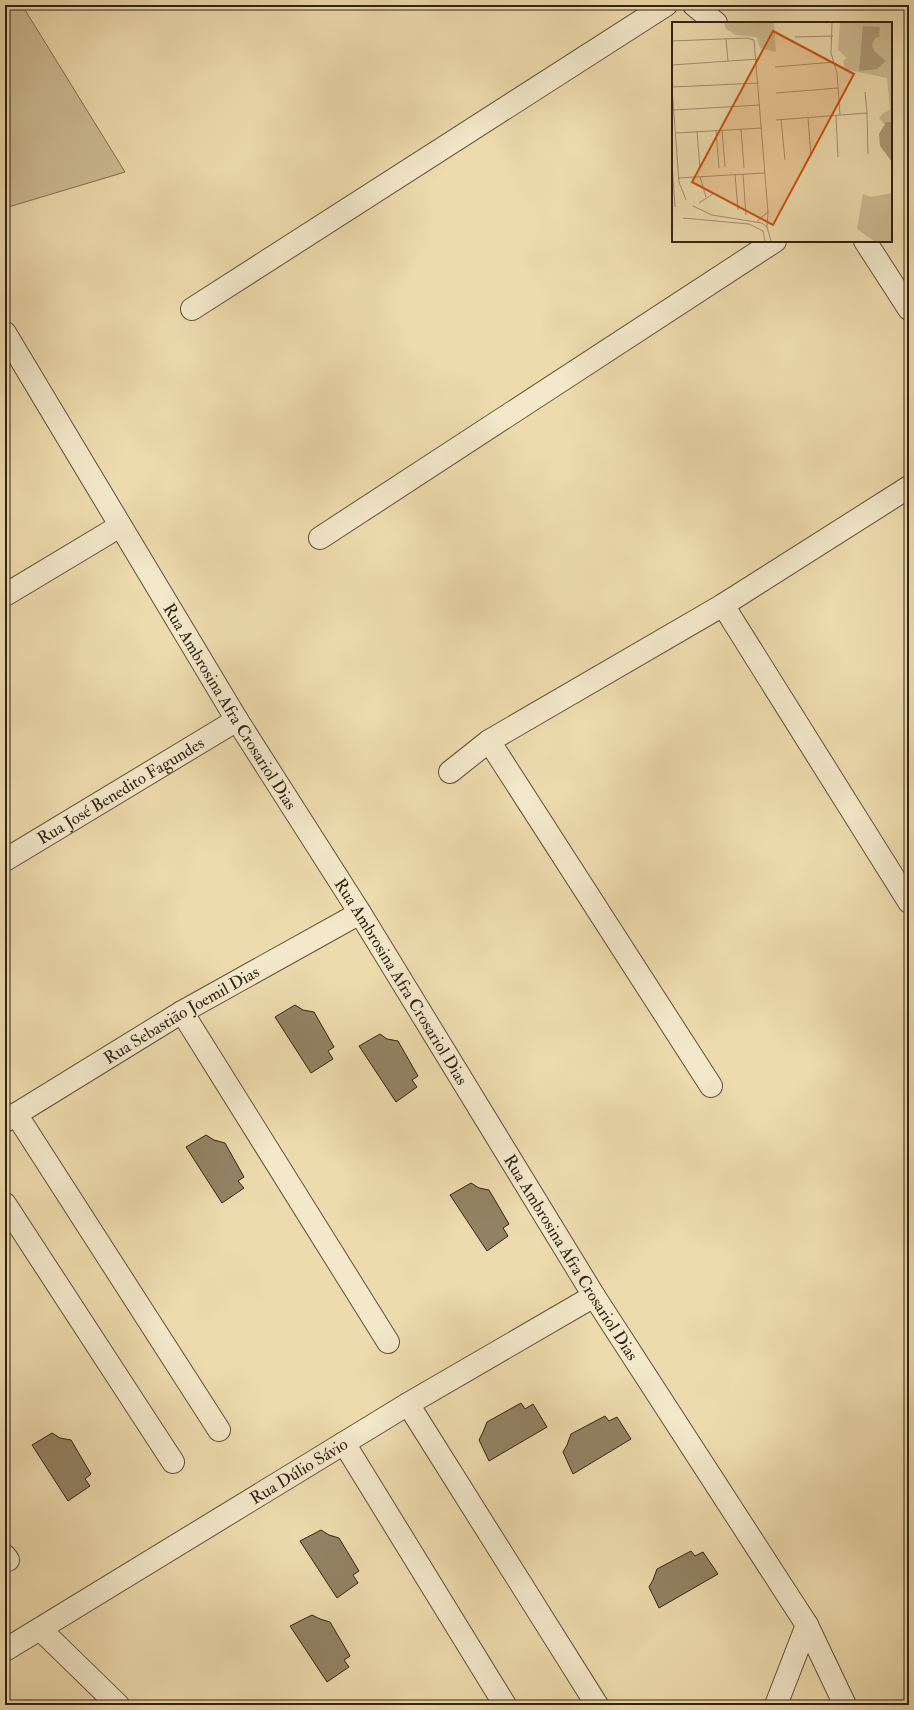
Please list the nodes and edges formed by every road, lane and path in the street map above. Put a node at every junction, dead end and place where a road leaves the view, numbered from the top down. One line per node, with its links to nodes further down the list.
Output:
1 (666, 5): 6 (street)
2 (694, 5): 3 (street)
3 (715, 22)
4 (773, 242): 11 (street)
5 (867, 242): 7 (street)
6 (192, 309)
7 (909, 309)
8 (5, 333): 10 (street, Rua Ambrosina Afra Crosariol Dias)
9 (909, 487): 13 (street)
10 (120, 526): 12 (street); 14 (street, Rua Ambrosina Afra Crosariol Dias)
11 (320, 538)
12 (5, 595)
13 (723, 605): 15 (street); 18 (street)
14 (237, 720): 17 (street, Rua José Benedito Fagundes); 19 (street, Rua Ambrosina Afra Crosariol Dias)
15 (489, 741): 16 (street); 21 (street)
16 (450, 772)
17 (5, 860)
18 (909, 902)
19 (360, 913): 20 (street, Rua Sebastião Joemil Dias); 24 (street, Rua Ambrosina Afra Crosariol Dias)
20 (182, 1012): 22 (street, Rua Sebastião Joemil Dias); 25 (street)
21 (711, 1086)
22 (10, 1118): 27 (street)
23 (5, 1204): 29 (street)
24 (594, 1296): 26 (street, Rua Dúlio Sávio); 30 (street, Rua Ambrosina Afra Crosariol Dias)
25 (388, 1342)
26 (408, 1404): 28 (street, Rua Dúlio Sávio); 35 (street)
27 (219, 1430)
28 (344, 1443): 31 (street, Rua Dúlio Sávio); 34 (street)
29 (173, 1462)
30 (807, 1625): 36 (street); 37 (street, Rua Ambrosina Afra Crosariol Dias)
31 (40, 1629): 32 (street, Rua Dúlio Sávio); 33 (street)
32 (5, 1650)
33 (118, 1705)
34 (505, 1705)
35 (597, 1705)
36 (776, 1705)
37 (845, 1705)

